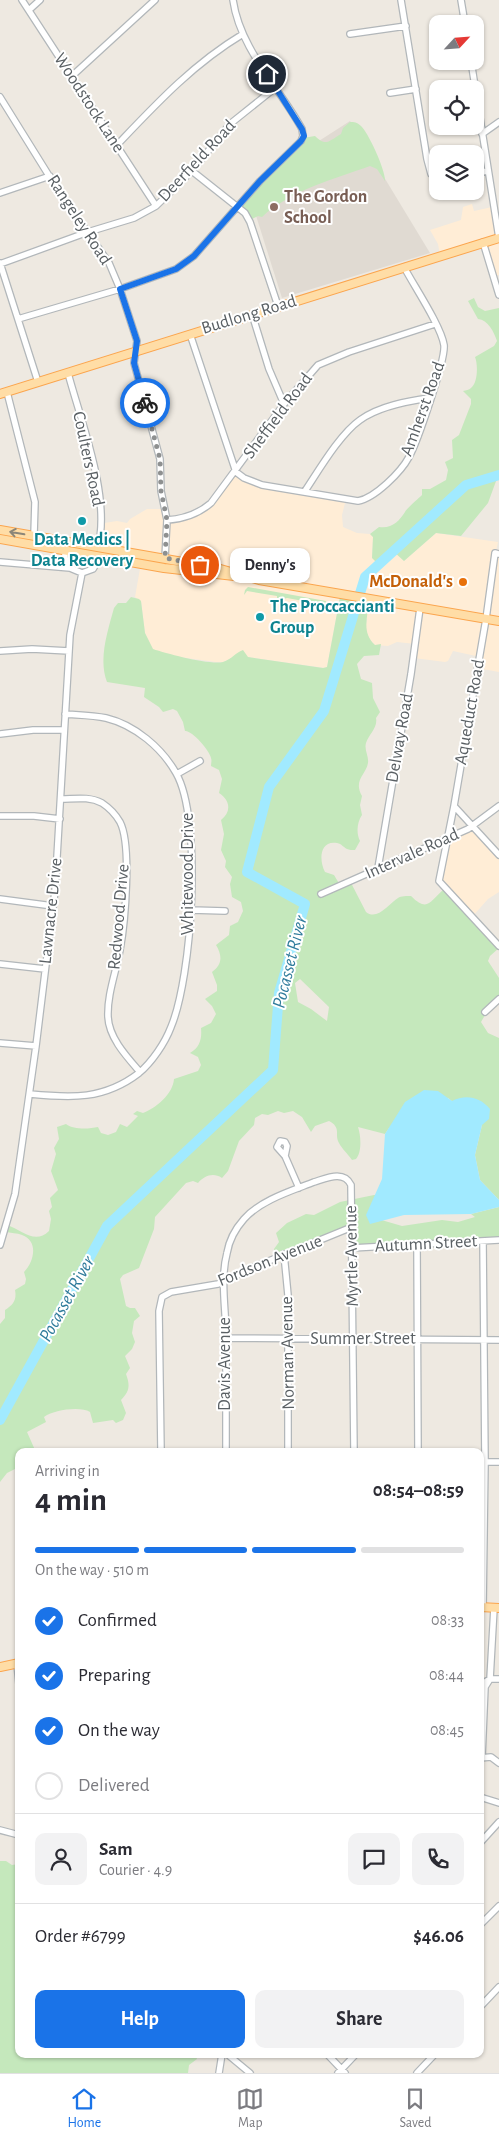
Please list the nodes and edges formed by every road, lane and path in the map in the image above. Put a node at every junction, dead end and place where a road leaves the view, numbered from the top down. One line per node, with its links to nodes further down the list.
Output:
1 (22, 0): 7 (street, Woodstock Lane)
2 (40, 0): 7 (street)
3 (155, 0): 12 (street)
4 (233, 0): 10 (street)
5 (401, 0): 9 (street)
6 (461, 0): 8 (street)
7 (29, 10): 12 (street, Woodstock Lane)
8 (464, 15)
9 (406, 26): 11 (street); 14 (street)
10 (243, 34): 13 (street); 20 (street)
11 (350, 34)
12 (72, 76): 20 (street, Woodstock Lane)
13 (275, 88): 22 (street, Deerfield Road); 28 (street)
14 (416, 89): 15 (street); 21 (street)
15 (390, 93)
16 (1, 101): 25 (street, Rangeley Road)
17 (499, 122): 18 (street)
18 (484, 133)
19 (482, 135): 23 (street)
20 (117, 146): 27 (street, Woodstock Lane)
21 (429, 163)
22 (192, 170): 27 (street, Deerfield Road); 28 (street)
23 (488, 171): 24 (street); 30 (street)
24 (484, 172)
25 (50, 176): 26 (street); 29 (street, Rangeley Road)
26 (0, 193)
27 (156, 206): 29 (street, Deerfield Road)
28 (237, 208): 34 (street); 36 (street)
29 (88, 232): 32 (street, Deerfield Road); 34 (street, Rangeley Road)
30 (499, 238): 31 (main road, Budlong Road)
31 (484, 242): 33 (main road, Budlong Road); 35 (street)
32 (0, 263): 38 (street)
33 (404, 267): 36 (main road, Budlong Road); 39 (street, Amherst Road)
34 (120, 289): 38 (street); 41 (street, Rangeley Road)
35 (499, 296)
36 (278, 306): 37 (main road, Budlong Road)
37 (252, 314): 40 (main road, Budlong Road); 46 (street)
38 (18, 320): 43 (street)
39 (435, 324): 45 (street, Amherst Road); 46 (street, Sheffield Road)
40 (190, 334): 41 (main road, Budlong Road); 47 (street)
41 (135, 351): 42 (main road, Budlong Road); 49 (street, Rangeley Road)
42 (68, 373): 43 (main road, Budlong Road); 53 (street, Coulters Road)
43 (38, 382): 44 (main road, Budlong Road)
44 (3, 393): 51 (street)
45 (430, 398): 48 (street); 48 (street, Amherst Road)
46 (284, 404): 47 (street, Sheffield Road)
47 (236, 472): 48 (street, Amherst Road); 49 (street, Sheffield Road)
48 (305, 491)
49 (167, 520): 57 (street, Rangeley Road)
50 (0, 530): 51 (main road, one-way to 50)
51 (34, 536): 53 (main road)
52 (0, 540): 54 (main road)
53 (98, 547): 57 (main road)
54 (65, 551): 56 (main road); 59 (street)
55 (497, 553): 63 (street, Aqueduct Road)
56 (100, 557): 60 (street); 61 (main road)
57 (165, 558): 61 (main road)
58 (0, 562): 59 (street)
59 (70, 568): 60 (street)
60 (82, 574): 66 (street, Lawnacre Drive)
61 (243, 576): 62 (main road)
62 (420, 608): 63 (main road); 80 (street, Delway Road)
63 (486, 619): 64 (main road); 73 (street, Aqueduct Road)
64 (499, 622)
65 (0, 651): 66 (street)
66 (69, 651): 67 (street, Lawnacre Drive)
67 (65, 714): 68 (street, Lawnacre Drive); 71 (street, Whitewood Drive)
68 (64, 730): 69 (street); 72 (street, Lawnacre Drive)
69 (0, 734)
70 (200, 761): 71 (street)
71 (177, 774): 84 (street, Whitewood Drive)
72 (61, 799): 76 (street, Lawnacre Drive); 93 (street, Redwood Drive)
73 (454, 806): 77 (street); 78 (street, Aqueduct Road)
74 (499, 806): 77 (street, Intervale Road)
75 (0, 816): 76 (street)
76 (60, 819): 83 (street, Lawnacre Drive)
77 (472, 827): 78 (street, Intervale Road); 79 (street)
78 (448, 838): 80 (street, Intervale Road); 86 (street, Aqueduct Road)
79 (499, 855)
80 (378, 868): 81 (street, Intervale Road)
81 (321, 894)
82 (0, 899): 83 (street)
83 (53, 906): 88 (street, Lawnacre Drive)
84 (192, 910): 85 (street); 93 (street, Whitewood Drive)
85 (225, 911)
86 (499, 946)
87 (0, 964): 88 (street)
88 (45, 969): 92 (street, Lawnacre Drive)
89 (499, 999): 90 (street)
90 (485, 1012)
91 (0, 1043): 92 (street)
92 (36, 1046): 94 (street, Lawnacre Drive)
93 (140, 1072): 94 (street, Whitewood Drive)
94 (30, 1094): 102 (street, Lawnacre Drive)
95 (285, 1156): 97 (street)
96 (349, 1180): 97 (street, Davis Avenue); 98 (street, Myrtle Avenue)
97 (299, 1188): 105 (street, Davis Avenue)
98 (352, 1227): 103 (street, Myrtle Avenue); 104 (street, Fordson Avenue)
99 (499, 1240): 100 (street, Autumn Street)
100 (483, 1241): 101 (street, Autumn Street); 110 (street)
101 (417, 1244): 103 (street, Autumn Street); 108 (street)
102 (0, 1245)
103 (352, 1248): 109 (street, Myrtle Avenue)
104 (284, 1254): 105 (street, Fordson Avenue); 107 (street, Norman Avenue)
105 (224, 1282): 106 (street, Davis Avenue); 112 (street, Fordson Avenue)
106 (226, 1338): 107 (street, Summer Street); 113 (street, Davis Avenue)
107 (288, 1338): 109 (street, Summer Street); 114 (street, Norman Avenue)
108 (418, 1339): 109 (street, Summer Street); 110 (street, Summer Street); 116 (street)
109 (353, 1340): 115 (street, Myrtle Avenue)
110 (484, 1340): 111 (street, Summer Street); 117 (street)
111 (499, 1340)
112 (161, 1448)
113 (226, 1448)
114 (288, 1448)
115 (354, 1448)
116 (418, 1448)
117 (483, 1448)
118 (484, 1462): 119 (street)
119 (499, 1462)
120 (484, 1607): 121 (main road)
121 (497, 1608): 124 (street)
122 (15, 1664): 123 (main road)
123 (0, 1667)
124 (490, 1679): 125 (street); 126 (street); 127 (street)
125 (499, 1680)
126 (484, 1683)
127 (484, 1706)
128 (484, 1758): 129 (street)
129 (499, 1763)
130 (484, 1798): 131 (street)
131 (499, 1804)
132 (499, 1822): 135 (street)
133 (0, 1830): 134 (street)
134 (15, 1834)
135 (484, 1839)
136 (499, 1906): 137 (street)
137 (484, 1921)
138 (499, 1987): 139 (street)
139 (484, 2003)
140 (221, 2058): 146 (street)
141 (232, 2058): 147 (street)
142 (330, 2058): 145 (street)
143 (353, 2058): 145 (street)
144 (431, 2058): 148 (street)
145 (341, 2072)
146 (219, 2073)
147 (250, 2073)
148 (417, 2073)

